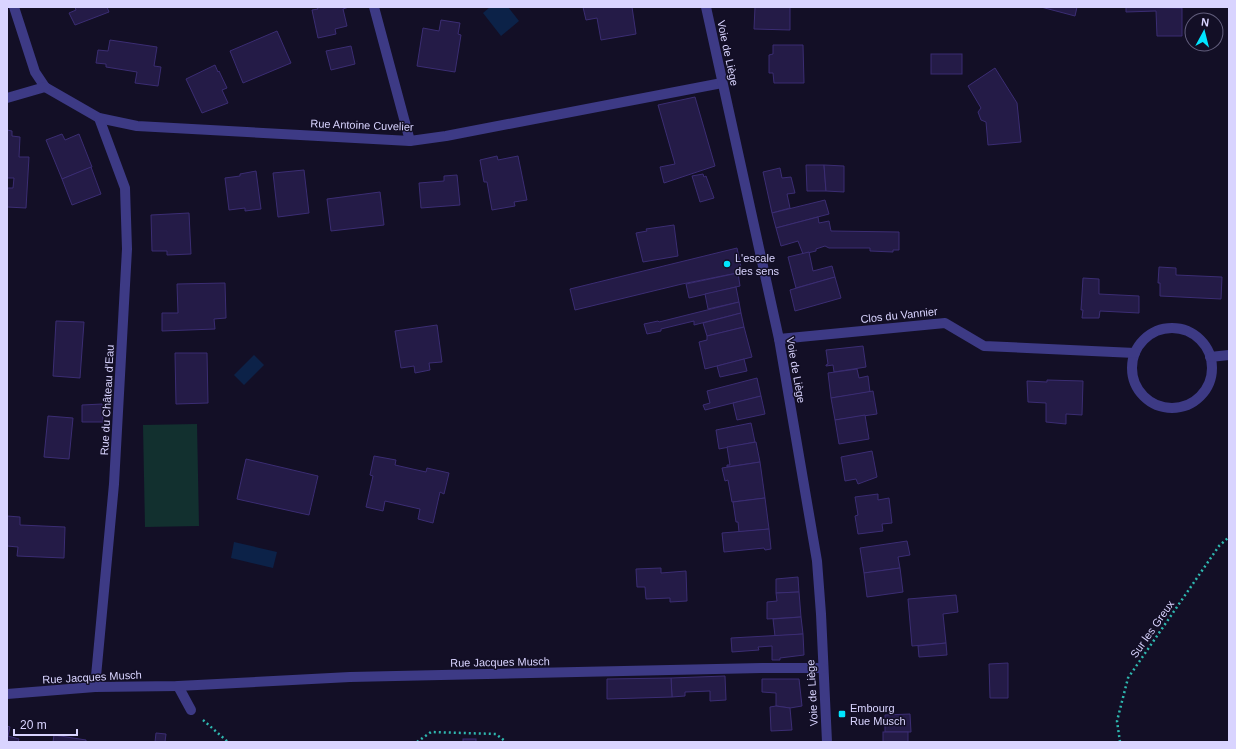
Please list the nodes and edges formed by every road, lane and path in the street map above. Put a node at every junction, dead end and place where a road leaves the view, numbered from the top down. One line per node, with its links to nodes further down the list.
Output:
1 (14, 7): 5 (street)
2 (374, 7): 8 (street)
3 (706, 7): 4 (street, Voie de Liège)
4 (722, 83): 8 (street, Rue Antoine Cuvelier); 9 (street, Voie de Liège)
5 (45, 87): 6 (street); 7 (street, Rue Antoine Cuvelier)
6 (7, 98)
7 (99, 118): 8 (street, Rue Antoine Cuvelier); 16 (street, Rue du Château d'Eau)
8 (410, 141)
9 (779, 339): 10 (street, Clos du Vannier); 14 (street, Voie de Liège)
10 (1135, 353): 12 (street); 12 (street)
11 (1229, 355): 12 (street)
12 (1210, 357)
13 (1229, 537): 23 (path, Sur les Greux)
14 (822, 668): 15 (street, Rue Jacques Musch); 22 (street, Voie de Liège)
15 (178, 686): 16 (street, Rue Jacques Musch); 18 (street)
16 (95, 687): 17 (street, Rue Jacques Musch)
17 (7, 694)
18 (191, 710): 19 (path)
19 (228, 742)
20 (417, 742): 21 (path)
21 (506, 742)
22 (827, 742)
23 (1120, 742)

